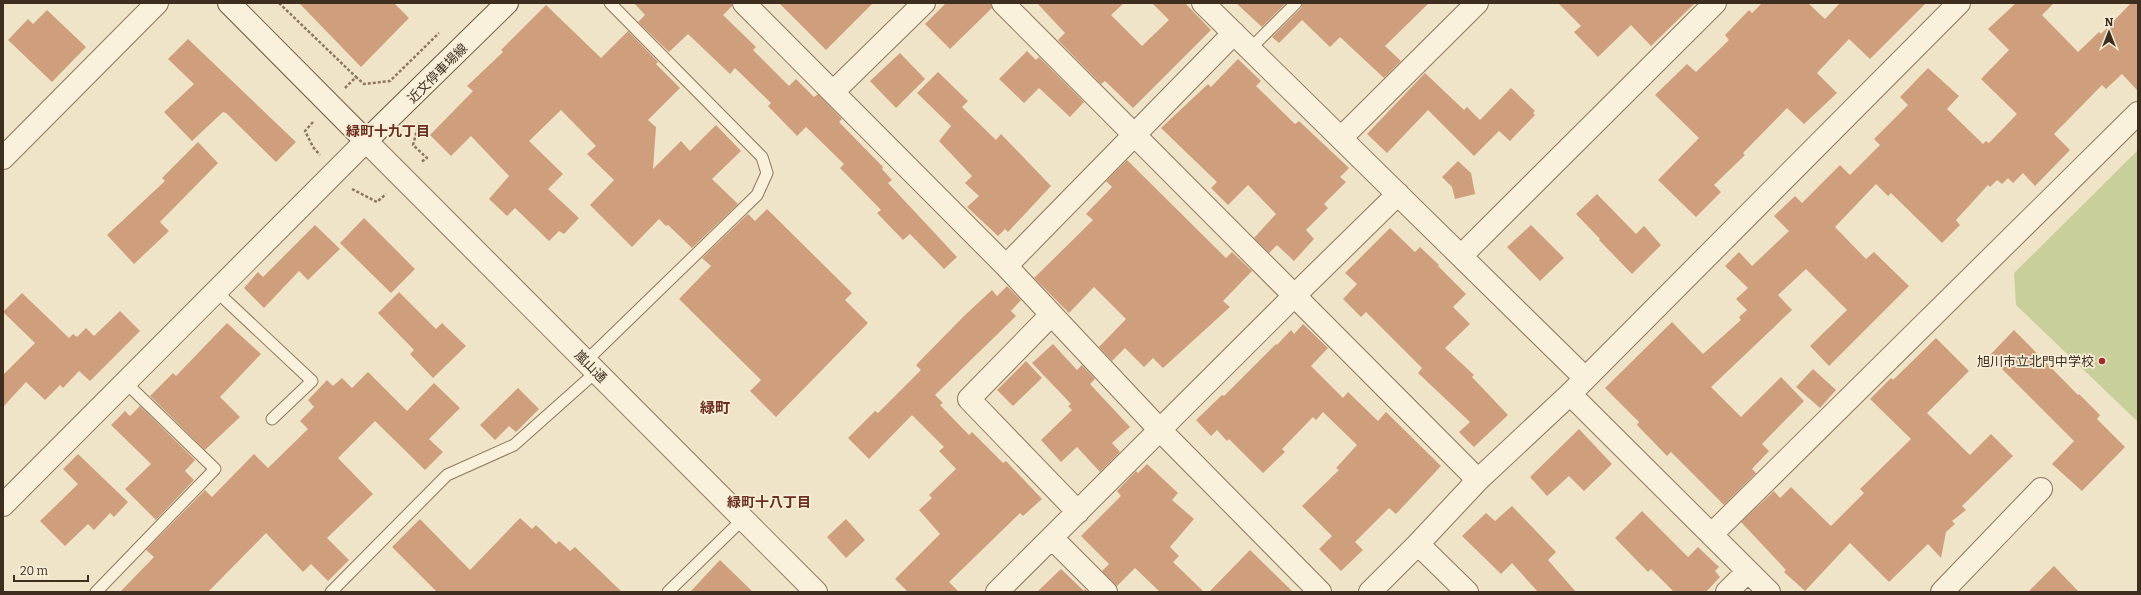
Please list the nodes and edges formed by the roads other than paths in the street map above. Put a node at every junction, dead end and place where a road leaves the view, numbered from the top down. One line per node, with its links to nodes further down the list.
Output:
1 (157, 3): 20 (street)
2 (229, 3): 19 (street, 嵐山通)
3 (507, 3): 19 (street, 近文停車場線)
4 (610, 3): 27 (lane)
5 (744, 3): 15 (street)
6 (924, 3): 15 (street)
7 (1003, 3): 17 (street)
8 (1203, 3): 13 (street)
9 (1296, 3): 14 (lane)
10 (1477, 3): 18 (street)
11 (1715, 3): 22 (street)
12 (1959, 3): 28 (street)
13 (1234, 33): 14 (street); 17 (street)
14 (1250, 49): 18 (street)
15 (833, 92): 23 (street)
16 (2138, 113): 38 (street)
17 (1134, 135): 23 (street); 25 (street)
18 (1341, 138): 21 (street)
19 (366, 141): 24 (street, 近文停車場線); 27 (street, 嵐山通)
20 (3, 158)
21 (1398, 194): 22 (street); 25 (street)
22 (1461, 256): 28 (street)
23 (1006, 266): 26 (street)
24 (216, 291): 29 (street, 近文停車場線); 31 (lane)
25 (1294, 296): 32 (street); 33 (street)
26 (1051, 315): 32 (street); 36 (street)
27 (591, 366): 37 (street, 嵐山通); 43 (lane)
28 (1585, 378): 30 (street)
29 (125, 382): 35 (street, 近文停車場線); 42 (lane)
30 (1570, 394): 33 (street); 38 (street)
31 (272, 419)
32 (1160, 431): 36 (street); 48 (street)
33 (1478, 480): 40 (street)
34 (2042, 489): 53 (street)
35 (3, 505)
36 (1078, 512): 39 (street)
37 (743, 519): 44 (lane); 45 (street, 嵐山通)
38 (1712, 534): 41 (street)
39 (1052, 539): 46 (street); 47 (street)
40 (1418, 544): 49 (street); 50 (street)
41 (1747, 572): 51 (street); 52 (street)
42 (96, 592)
43 (331, 592)
44 (668, 592)
45 (816, 592)
46 (997, 592)
47 (1106, 592)
48 (1320, 592)
49 (1370, 592)
50 (1467, 592)
51 (1726, 592)
52 (1769, 592)
53 (1942, 592)

